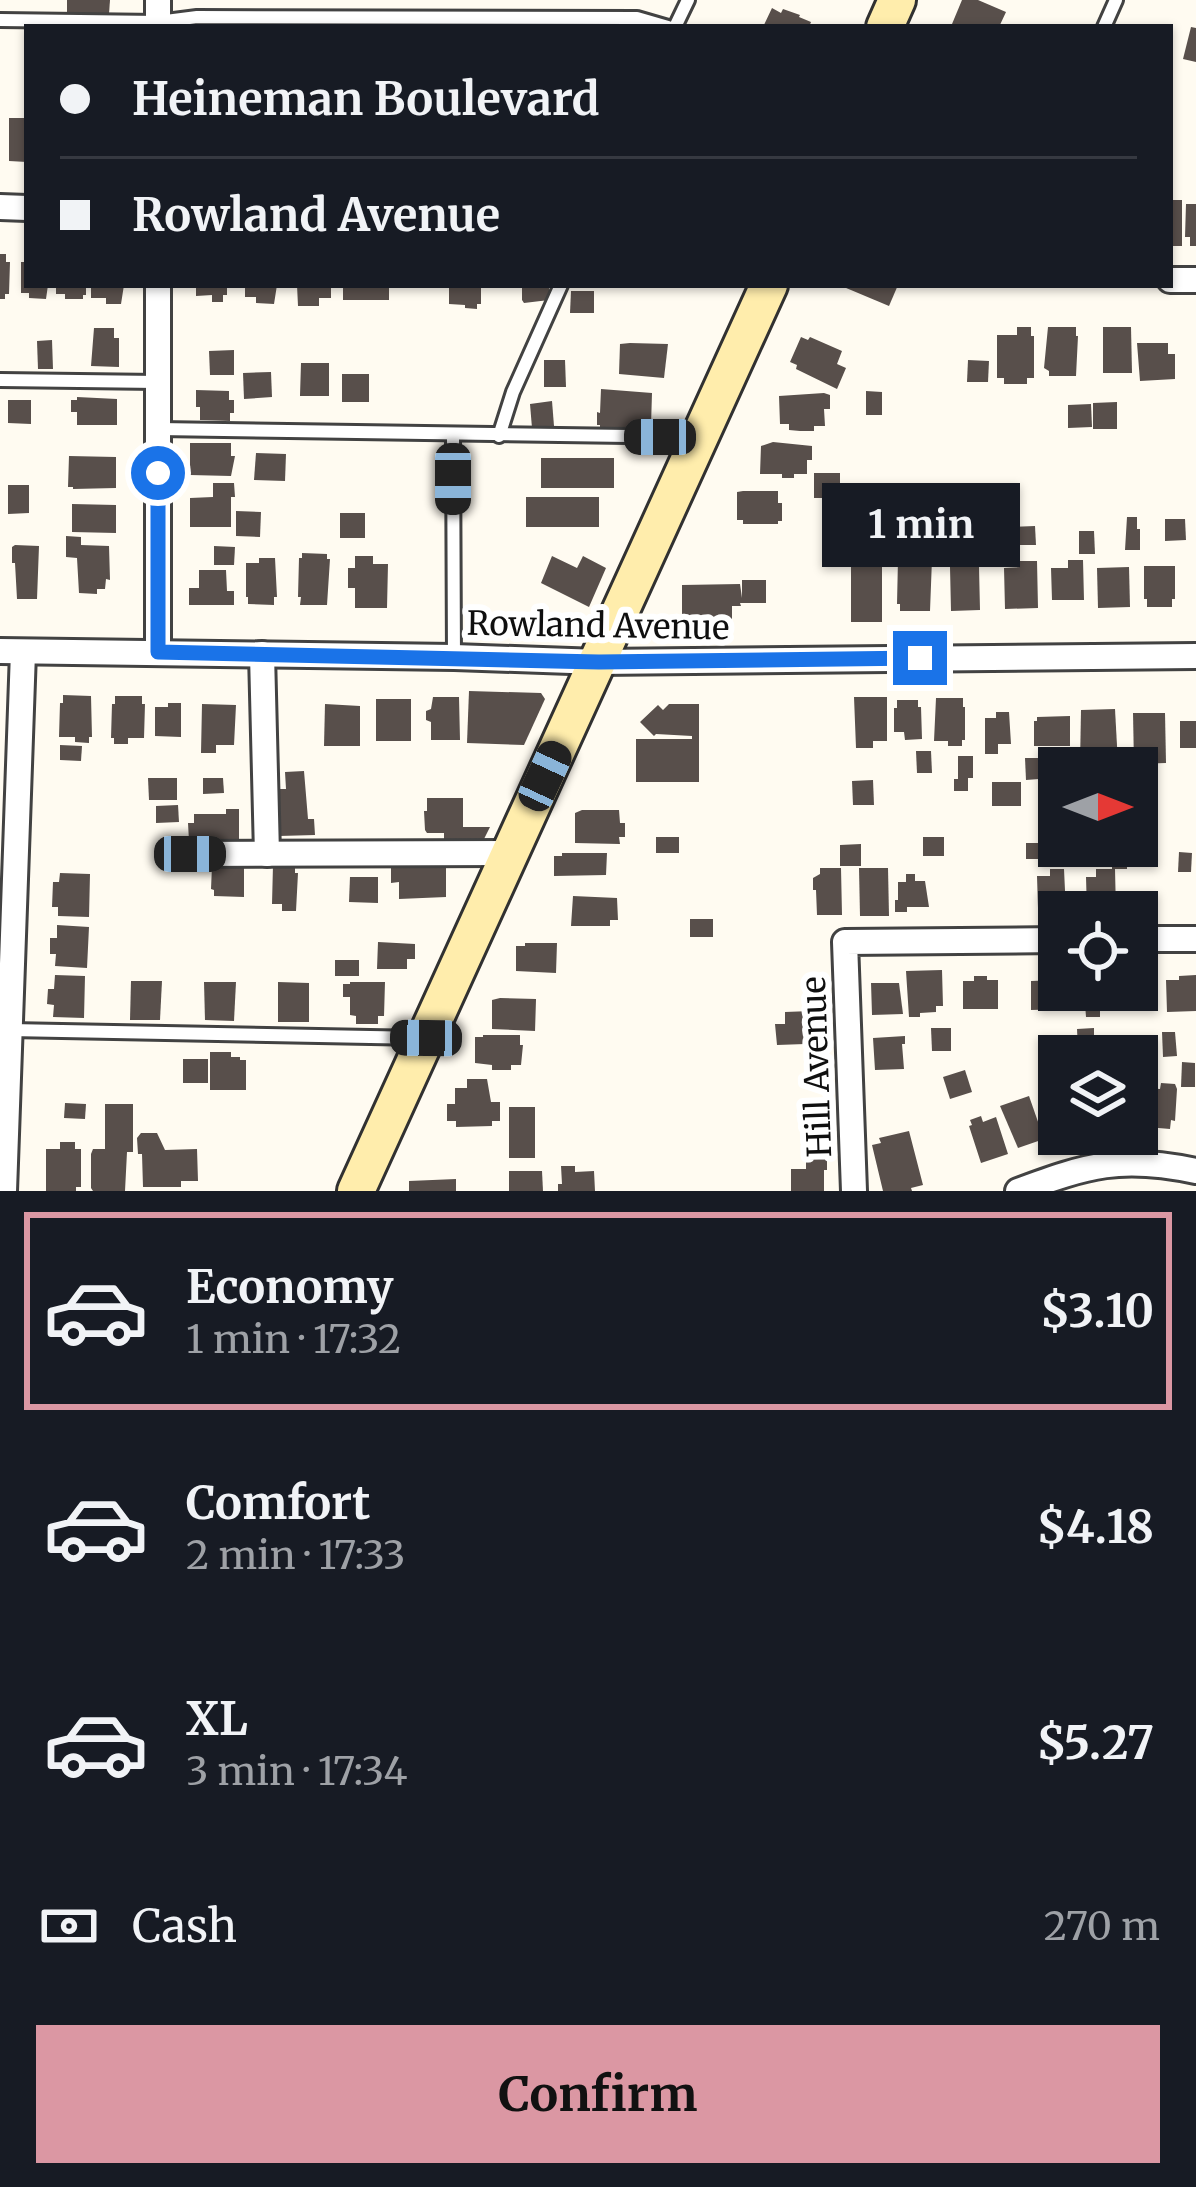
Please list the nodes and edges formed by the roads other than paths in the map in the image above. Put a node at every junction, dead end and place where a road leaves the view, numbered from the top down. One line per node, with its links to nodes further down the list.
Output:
1 (158, 16): 2 (lane); 3 (lane)
2 (0, 20)
3 (442, 22): 4 (lane)
4 (660, 24)
5 (158, 288): 9 (street)
6 (560, 288): 12 (lane)
7 (768, 288): 13 (main road)
8 (0, 380): 9 (lane)
9 (158, 382): 10 (street)
10 (158, 429): 11 (lane); 15 (street)
11 (452, 435): 12 (lane); 18 (lane)
12 (499, 436): 13 (lane)
13 (700, 437): 19 (main road)
14 (11, 651): 15 (street, Rowland Avenue); 23 (street)
15 (158, 652): 16 (street, Rowland Avenue)
16 (262, 654): 18 (street, Rowland Avenue); 22 (street)
17 (1196, 656): 19 (street, Rowland Avenue)
18 (454, 657): 19 (street, Rowland Avenue)
19 (599, 662): 20 (main road)
20 (509, 853): 22 (street); 28 (main road)
21 (190, 854): 22 (street)
22 (267, 854)
23 (8, 858): 27 (street)
24 (1196, 938): 25 (street)
25 (1158, 939)
26 (1038, 940): 33 (street, Hill Avenue)
27 (9, 1030): 28 (lane); 29 (street)
28 (426, 1038): 32 (main road)
29 (4, 1082): 31 (street)
30 (1196, 1171): 34 (street)
31 (4, 1191)
32 (356, 1191)
33 (854, 1191)
34 (1018, 1191)

